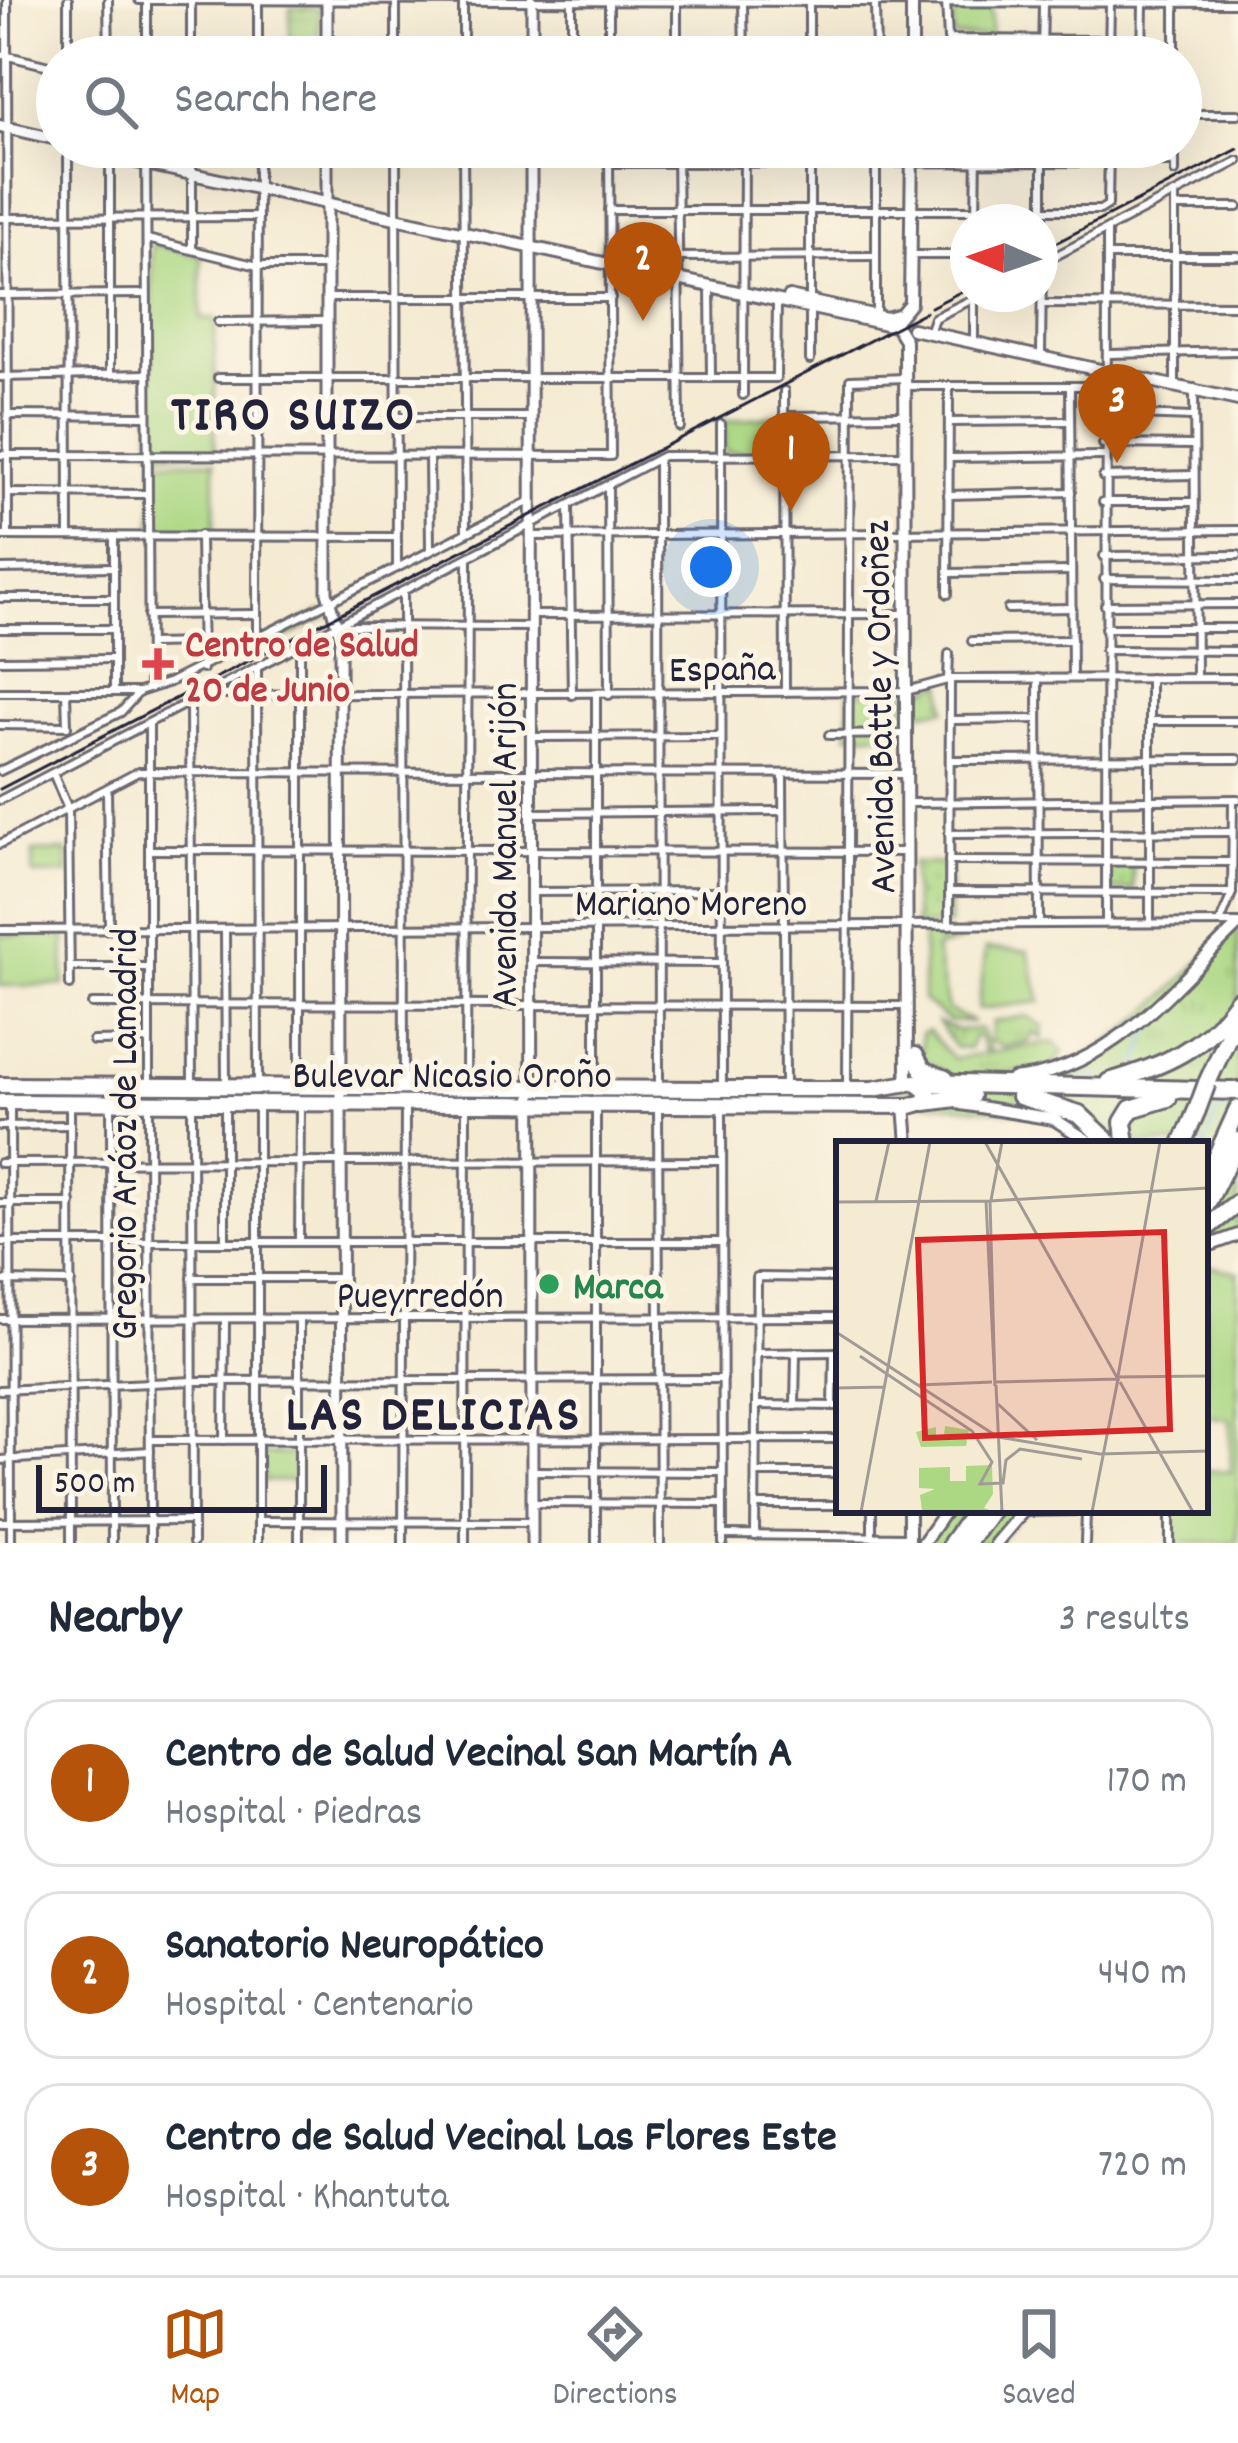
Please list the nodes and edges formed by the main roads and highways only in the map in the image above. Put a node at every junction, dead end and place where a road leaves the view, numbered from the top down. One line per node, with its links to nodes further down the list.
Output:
1 (912, 2): 2 (main road)
2 (912, 36)
3 (3, 130): 4 (main road)
4 (36, 137)
5 (183, 168): 7 (main road)
6 (912, 168): 10 (main road, Avenida Battle y Ordoñez)
7 (678, 276): 8 (main road); 8 (main road)
8 (744, 291): 9 (main road); 9 (main road)
9 (810, 305): 10 (main road); 10 (main road)
10 (905, 323): 11 (main road); 11 (main road); 12 (main road, Avenida Battle y Ordoñez)
11 (974, 340): 13 (main road)
12 (908, 382): 14 (main road, Avenida Battle y Ordoñez); 14 (main road, Avenida Battle y Ordoñez)
13 (1238, 398)
14 (907, 455): 15 (main road, Avenida Battle y Ordoñez)
15 (908, 691): 16 (main road, Avenida Battle y Ordoñez); 16 (main road, Avenida Battle y Ordoñez)
16 (909, 774): 17 (main road, Avenida Battle y Ordoñez); 17 (main road, Avenida Battle y Ordoñez)
17 (909, 852): 19 (main road, Avenida Battle y Ordoñez)
18 (1238, 924): 26 (main road)
19 (912, 927): 23 (main road, Avenida Battle y Ordoñez); 28 (main road, Avenida Battle y Ordoñez)
20 (1238, 1000): 27 (highway)
21 (1238, 1014): 24 (highway)
22 (1238, 1033): 24 (highway)
23 (915, 1056): 26 (highway); 28 (main road, Avenida Battle y Ordoñez)
24 (1207, 1083): 39 (highway, bridge)
25 (0, 1085): 30 (main road, Bulevar Nicasio Oroño)
26 (961, 1085): 27 (highway); 28 (highway)
27 (1066, 1087): 34 (highway)
28 (913, 1095): 29 (highway); 32 (main road, Bulevar Nicasio Oroño); 32 (main road, Bulevar Nicasio Oroño); 35 (main road, Avenida Battle y Ordoñez); 36 (main road)
29 (1020, 1096): 31 (highway); 37 (highway)
30 (149, 1097): 32 (main road, Bulevar Nicasio Oroño); 33 (main road, Bulevar Nicasio Oroño)
31 (1174, 1097): 34 (highway); 38 (highway)
32 (300, 1098)
33 (5, 1102)
34 (1238, 1103): 41 (highway)
35 (908, 1141)
36 (1089, 1141)
37 (1108, 1141)
38 (1126, 1141)
39 (1186, 1141)
40 (1238, 1141): 42 (highway)
41 (1208, 1175)
42 (1208, 1201)
43 (1238, 1203): 44 (highway)
44 (1208, 1226)
45 (1238, 1234): 46 (main road)
46 (1208, 1246)
47 (944, 1513): 51 (main road)
48 (974, 1513): 52 (highway)
49 (989, 1513): 53 (highway)
50 (1021, 1513): 54 (main road)
51 (923, 1543)
52 (952, 1543)
53 (967, 1543)
54 (996, 1543)

